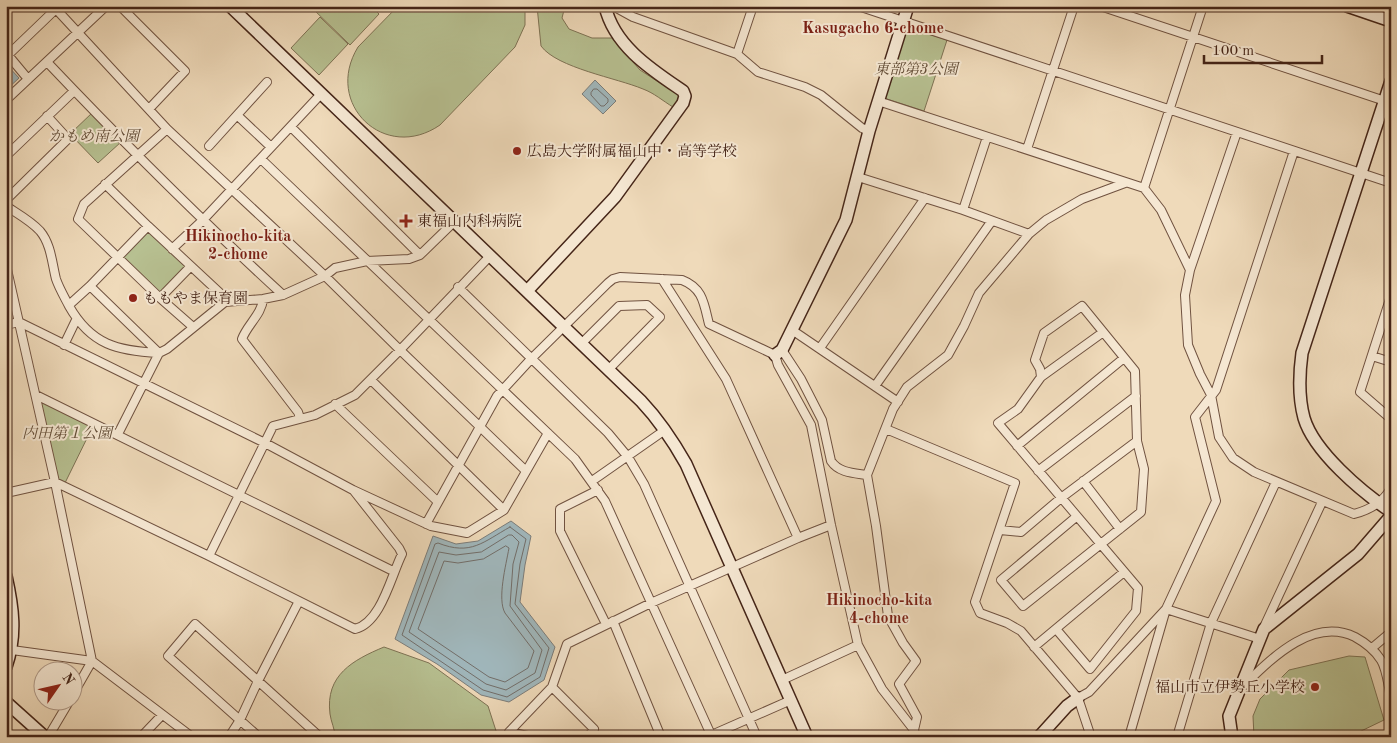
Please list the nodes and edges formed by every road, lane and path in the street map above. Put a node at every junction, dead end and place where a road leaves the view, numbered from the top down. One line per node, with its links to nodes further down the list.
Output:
1 (106, 6): 16 (street)
2 (120, 6): 29 (street)
3 (230, 6): 25 (street)
4 (606, 6): 73 (street)
5 (613, 6): 18 (street)
6 (753, 6): 18 (street)
7 (858, 6): 15 (street)
8 (908, 6): 15 (street)
9 (1074, 6): 20 (street)
10 (1100, 6): 17 (street)
11 (1203, 6): 17 (street)
12 (1347, 6): 14 (street)
13 (58, 8): 16 (street); 21 (street)
14 (1391, 21)
15 (903, 22): 20 (street); 27 (street)
16 (78, 33): 19 (street); 29 (street)
17 (1194, 36): 28 (street); 30 (street)
18 (737, 54): 35 (street)
19 (47, 62): 21 (street); 24 (street)
20 (1053, 71): 30 (street); 40 (street)
21 (28, 79): 26 (street)
22 (1391, 80): 28 (street)
23 (268, 82): 32 (street)
24 (74, 91): 31 (street); 43 (street)
25 (321, 94): 33 (street); 57 (street)
26 (6, 100)
27 (878, 101): 35 (street); 37 (street)
28 (1387, 102): 45 (street)
29 (149, 109): 34 (street)
30 (1169, 109): 36 (street); 50 (street)
31 (47, 116): 42 (street); 53 (street)
32 (238, 116): 38 (street); 39 (street)
33 (291, 127): 39 (street); 62 (street)
34 (167, 129): 43 (street); 51 (street)
35 (869, 130): 46 (street)
36 (1237, 132): 41 (street); 68 (street)
37 (987, 137): 40 (street); 55 (street)
38 (209, 146)
39 (271, 148): 44 (street)
40 (1027, 150): 47 (street)
41 (1294, 151): 45 (street); 105 (street)
42 (6, 156)
43 (137, 156): 49 (street); 56 (street)
44 (261, 159): 51 (street); 65 (street)
45 (1361, 173): 48 (street); 136 (street)
46 (858, 177): 52 (street); 86 (street)
47 (1127, 182): 50 (street); 60 (street)
48 (1391, 183)
49 (105, 184): 59 (street); 64 (street)
50 (1144, 188): 68 (street)
51 (231, 190): 56 (street); 69 (street)
52 (925, 198): 55 (street); 90 (street)
53 (6, 200)
54 (6, 206): 79 (street)
55 (963, 210): 58 (street)
56 (202, 221): 61 (street); 74 (street)
57 (454, 222): 62 (street); 63 (street)
58 (991, 222): 60 (street); 102 (street)
59 (148, 226): 61 (street); 64 (street)
60 (1029, 234): 107 (street)
61 (172, 249): 67 (street)
62 (420, 254): 65 (street)
63 (490, 256): 72 (street); 73 (street)
64 (117, 257): 71 (street); 76 (street)
65 (367, 261): 69 (street); 81 (street)
66 (6, 265): 82 (street)
67 (191, 266): 76 (street); 78 (street)
68 (1190, 270): 105 (street)
69 (325, 276): 74 (street); 91 (street)
70 (662, 279): 84 (street); 92 (street); 143 (street)
71 (90, 286): 79 (street); 93 (street)
72 (458, 287): 81 (street); 96 (street)
73 (527, 291): 84 (street)
74 (283, 295): 77 (street)
75 (1391, 296): 94 (street)
76 (160, 298): 85 (street)
77 (263, 299): 78 (street); 109 (street)
78 (225, 302): 85 (street)
79 (69, 305): 80 (street)
80 (76, 320): 89 (street); 93 (street)
81 (428, 320): 91 (street); 103 (street)
82 (19, 322): 83 (street); 89 (street); 104 (street)
83 (6, 325)
84 (564, 326): 88 (street); 96 (street)
85 (193, 327): 93 (street)
86 (792, 330): 90 (street); 92 (street)
87 (1102, 332): 95 (street); 99 (street); 99 (street)
88 (582, 343): 98 (street); 98 (street)
89 (64, 345): 101 (street)
90 (820, 348): 102 (street)
91 (400, 350): 100 (street); 111 (street)
92 (778, 352): 123 (street); 140 (street)
93 (159, 353): 101 (street)
94 (1372, 356): 97 (street); 110 (street)
95 (1124, 358): 106 (street); 118 (street)
96 (531, 359): 103 (street); 119 (street)
97 (1391, 362)
98 (609, 369): 113 (street)
99 (1041, 377): 118 (street)
100 (371, 380): 108 (street); 120 (street)
101 (144, 384): 115 (street); 117 (street)
102 (875, 386): 107 (street)
103 (502, 390): 111 (street); 114 (street)
104 (36, 395): 115 (street); 126 (street)
105 (1211, 395): 127 (street); 153 (street)
106 (1136, 396): 116 (street); 122 (street)
107 (898, 402): 112 (street)
108 (335, 404): 109 (street); 134 (street)
109 (300, 418): 117 (street)
110 (1391, 419)
111 (480, 427): 120 (street); 121 (street)
112 (886, 429): 123 (street); 142 (street)
113 (665, 430): 119 (street); 146 (street)
114 (548, 433): 121 (street); 124 (street)
115 (118, 434): 132 (street)
116 (1137, 441): 125 (street); 141 (street)
117 (265, 443): 129 (street); 132 (street)
118 (1017, 446): 122 (street)
119 (628, 456): 124 (street); 150 (street)
120 (458, 464): 134 (street); 137 (street)
121 (526, 471): 137 (street)
122 (1038, 471): 133 (street)
123 (867, 475): 180 (street)
124 (592, 481): 130 (street)
125 (1083, 481): 133 (street); 141 (street)
126 (55, 482): 131 (street); 145 (street); 163 (street)
127 (1276, 482): 135 (street); 155 (street)
128 (1391, 488): 136 (street)
129 (353, 490): 139 (street); 147 (street)
130 (598, 490): 152 (street); 154 (street)
131 (6, 493)
132 (239, 494): 145 (street); 147 (street)
133 (1061, 498): 138 (street); 142 (street)
134 (438, 502): 139 (street)
135 (1322, 502): 136 (street); 158 (street)
136 (1378, 503): 158 (street)
137 (504, 510): 139 (street)
138 (1076, 517): 144 (street); 144 (street)
139 (426, 524)
140 (831, 526): 143 (street); 159 (street)
141 (1120, 529): 144 (street)
142 (1000, 530): 160 (street)
143 (798, 538): 146 (street)
144 (1101, 544): 148 (street)
145 (210, 556): 151 (street)
146 (731, 568): 150 (street); 167 (street)
147 (393, 572): 151 (street)
148 (1124, 572): 156 (street); 156 (street)
149 (6, 576): 162 (street)
150 (689, 587): 152 (street); 177 (street)
151 (299, 601): 168 (street)
152 (651, 603): 154 (street); 181 (street)
153 (1166, 609): 155 (street); 172 (street); 196 (street)
154 (610, 623): 169 (street); 192 (street)
155 (1211, 623): 158 (street); 197 (street)
156 (1056, 629): 160 (street)
157 (1391, 632): 161 (street)
158 (1262, 634): 170 (street)
159 (858, 645): 167 (street); 180 (street)
160 (1034, 647): 172 (street)
161 (1372, 648): 165 (street); 170 (street)
162 (12, 650): 163 (street); 164 (street)
163 (92, 661): 166 (street); 176 (street)
164 (6, 667)
165 (1388, 677): 171 (street)
166 (82, 678)
167 (782, 680): 173 (street)
168 (258, 681): 178 (street); 178 (street); 189 (street)
169 (552, 687): 179 (street); 191 (street)
170 (1237, 692): 198 (street)
171 (1391, 697)
172 (1078, 698): 182 (street); 195 (street)
173 (791, 700): 177 (street); 194 (street)
174 (6, 702): 183 (street)
175 (64, 710): 184 (street)
176 (162, 715): 185 (street); 186 (street)
177 (749, 719): 181 (street); 193 (street)
178 (240, 720): 187 (street); 188 (street)
179 (509, 734): 190 (street)
180 (915, 734)
181 (710, 736)
182 (1040, 736)
183 (44, 737)
184 (48, 737)
185 (141, 737)
186 (192, 737)
187 (229, 737)
188 (259, 737)
189 (320, 737)
190 (532, 737)
191 (588, 737)
192 (661, 737)
193 (757, 737)
194 (807, 737)
195 (1091, 737)
196 (1129, 737)
197 (1177, 737)
198 (1232, 737)

